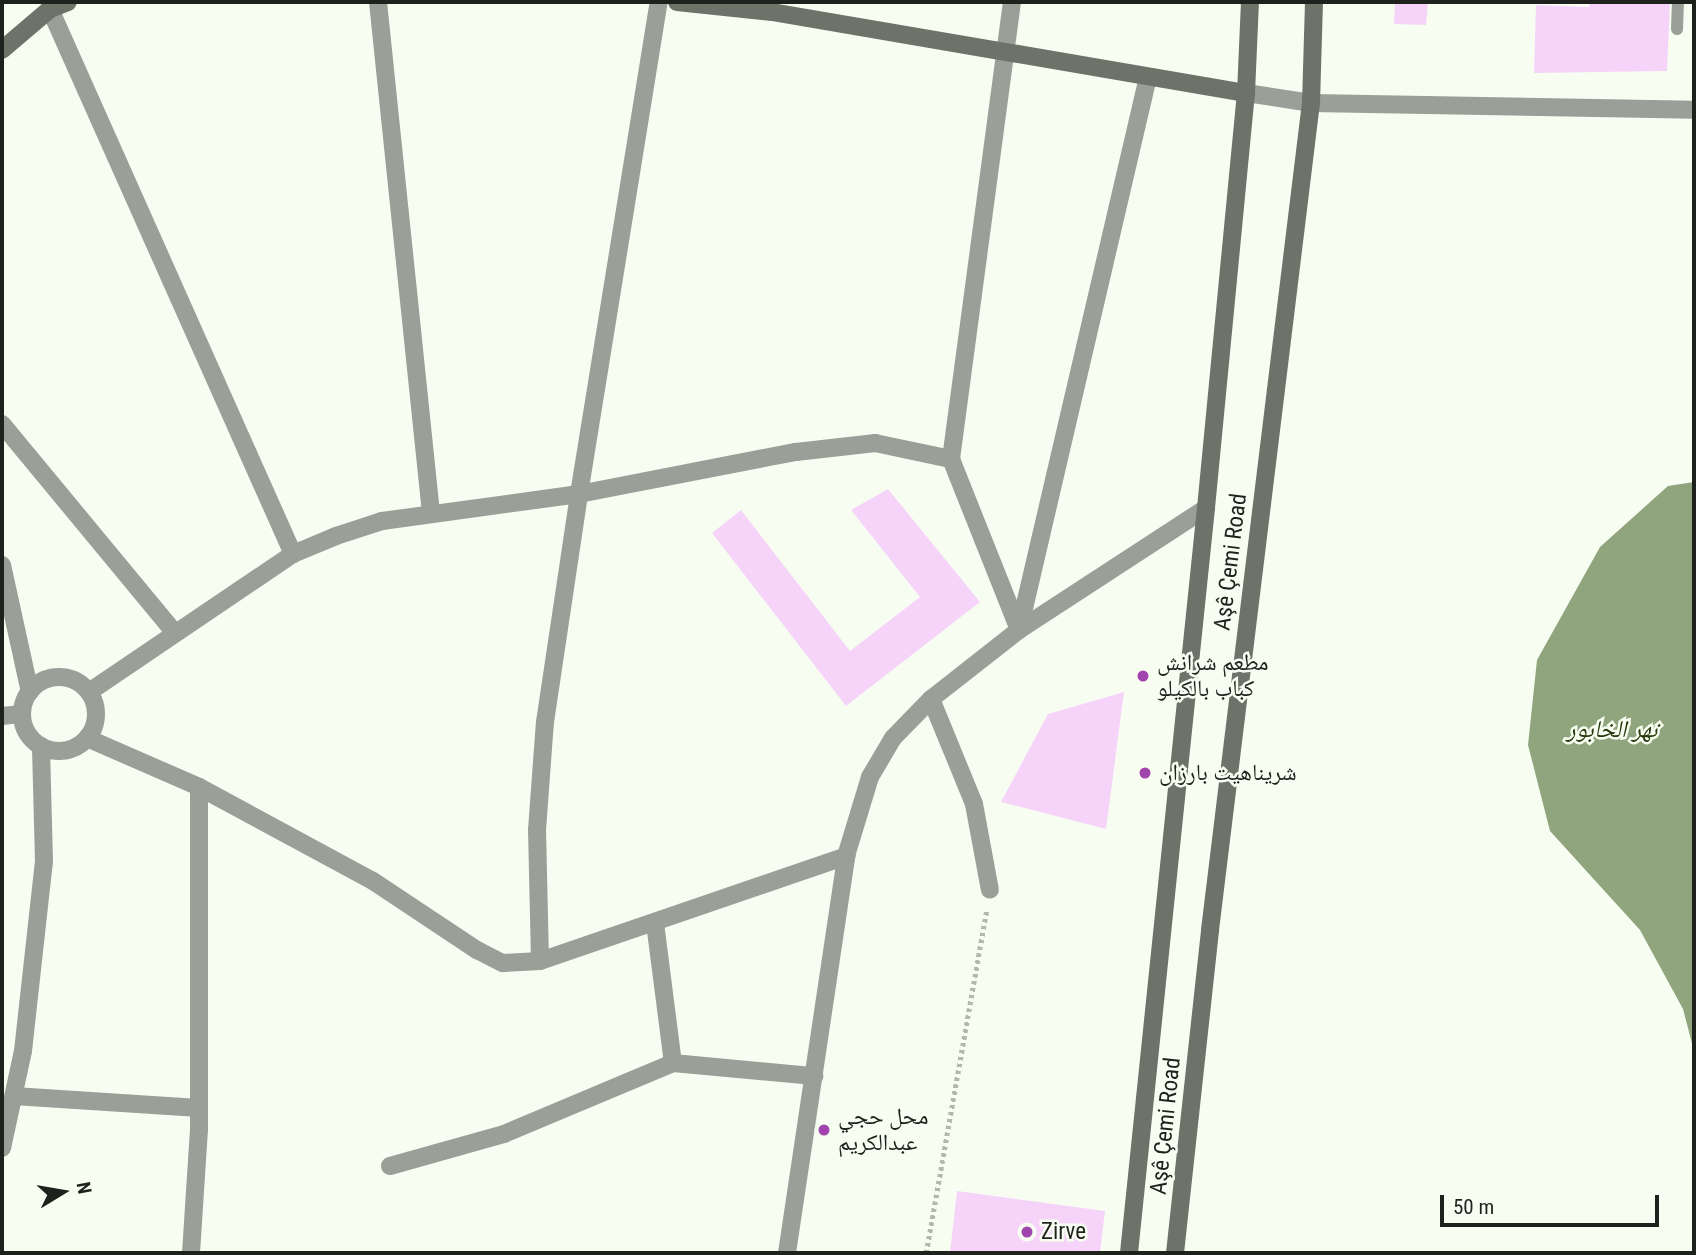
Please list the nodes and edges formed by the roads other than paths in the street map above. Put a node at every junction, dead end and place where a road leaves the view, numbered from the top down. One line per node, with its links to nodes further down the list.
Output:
1 (68, 2): 9 (main road)
2 (378, 2): 22 (street)
3 (659, 2): 20 (street)
4 (677, 2): 10 (main road)
5 (1012, 2): 13 (street)
6 (1250, 2): 15 (main road, Aşê Çemi Road)
7 (1314, 2): 16 (main road, Aşê Çemi Road)
8 (1678, 2): 11 (lane)
9 (51, 5): 12 (main road); 23 (street)
10 (772, 7): 13 (main road)
11 (1677, 29)
12 (2, 50)
13 (1002, 54): 14 (main road); 19 (street)
14 (1149, 77): 15 (main road); 25 (street)
15 (1246, 93): 16 (street); 21 (main road, Aşê Çemi Road)
16 (1311, 103): 17 (street); 48 (main road, Aşê Çemi Road)
17 (1694, 110)
18 (2, 424): 26 (street)
19 (951, 459): 20 (street); 25 (street)
20 (579, 494): 22 (street); 38 (street)
21 (1206, 508): 25 (street); 47 (main road, Aşê Çemi Road)
22 (431, 513): 23 (street)
23 (293, 554): 26 (street)
24 (2, 565): 27 (street)
25 (1019, 630): 29 (street)
26 (174, 632): 28 (street)
27 (30, 692): 28 (street); 30 (street)
28 (89, 692): 32 (street)
29 (931, 699): 35 (street); 36 (street)
30 (23, 714): 31 (street); 33 (street)
31 (2, 716)
32 (87, 738): 33 (street); 34 (street)
33 (41, 746): 41 (street)
34 (199, 787): 38 (street); 42 (street)
35 (846, 856): 37 (street); 40 (street)
36 (990, 890)
37 (655, 923): 38 (street); 39 (street)
38 (540, 961)
39 (673, 1063): 40 (street); 44 (street)
40 (814, 1076): 46 (street)
41 (14, 1096): 42 (street); 43 (street)
42 (199, 1108): 45 (street)
43 (2, 1148)
44 (390, 1166)
45 (191, 1253)
46 (787, 1253)
47 (1129, 1253)
48 (1175, 1253)

